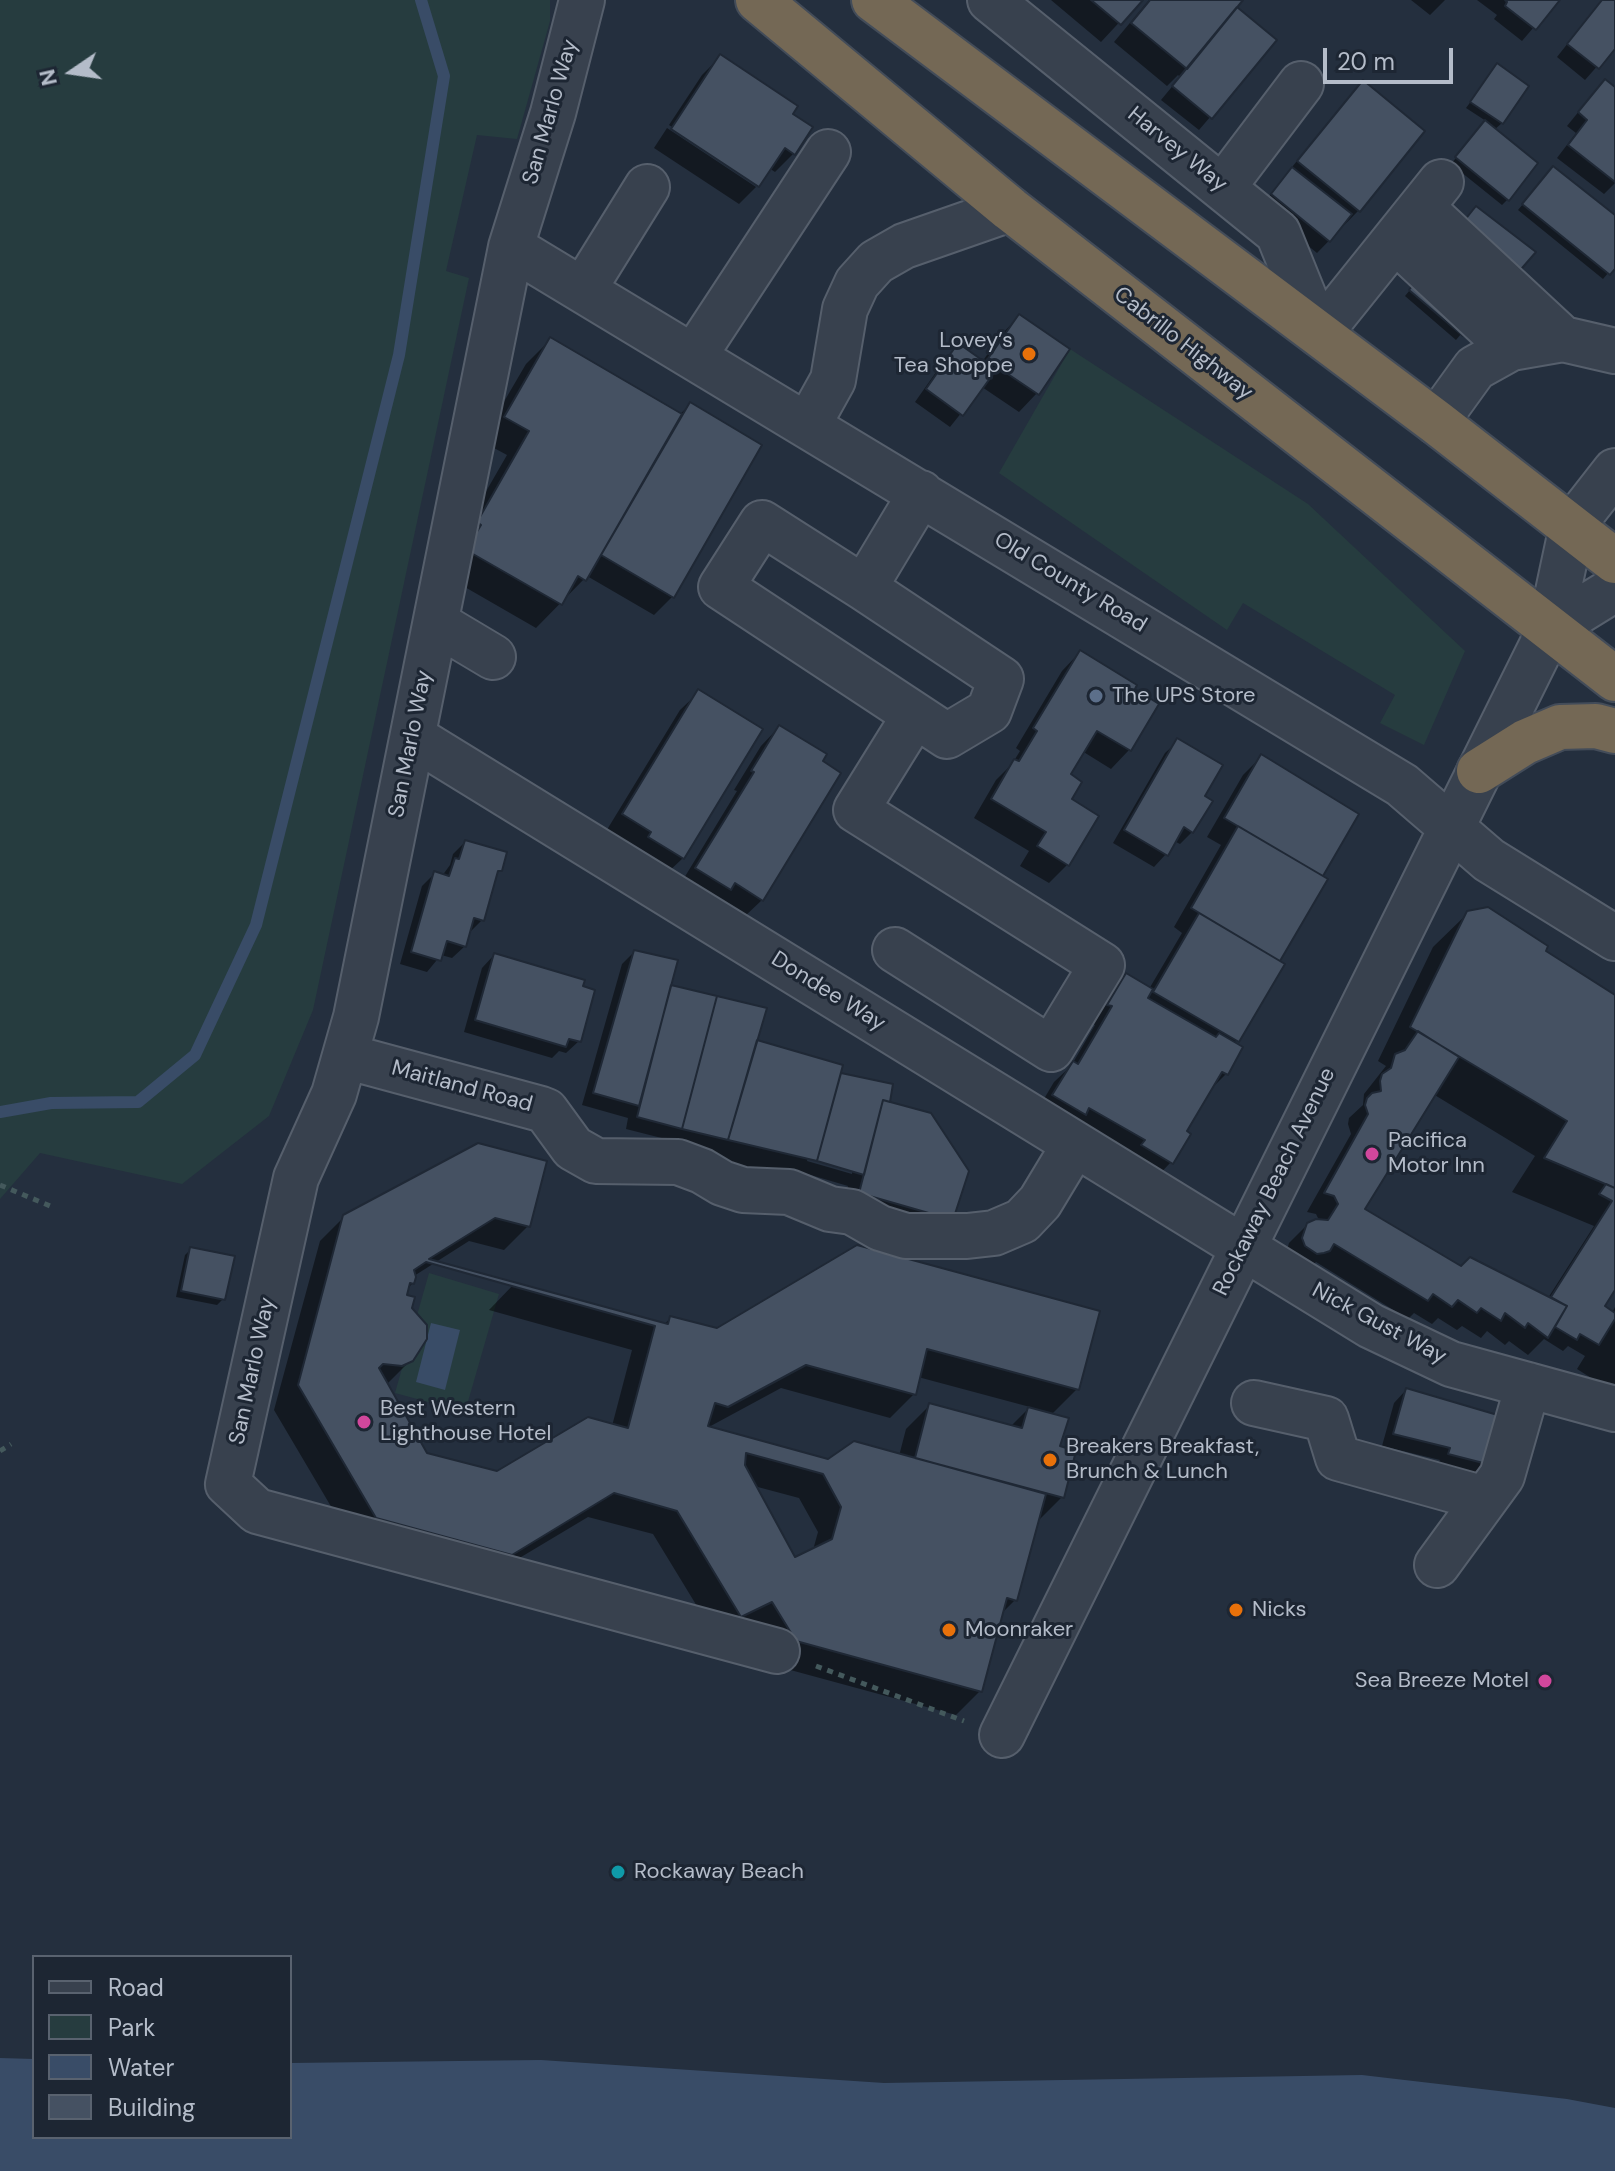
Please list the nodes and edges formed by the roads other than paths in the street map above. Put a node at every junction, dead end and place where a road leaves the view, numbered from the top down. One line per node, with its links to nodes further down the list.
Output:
1 (582, 0): 11 (street, San Marlo Way)
2 (758, 0): 9 (highway, Cabrillo Highway)
3 (874, 0): 13 (highway)
4 (990, 0): 8 (street, Harvey Way)
5 (1301, 84): 8 (street)
6 (828, 152): 17 (street)
7 (647, 187): 12 (street)
8 (1223, 187): 13 (street, Harvey Way)
9 (1010, 209): 19 (street); 27 (highway, Cabrillo Highway)
10 (1419, 210): 13 (street); 14 (street); 15 (street)
11 (511, 247): 12 (street, Old County Road); 26 (street, San Marlo Way)
12 (583, 290): 17 (street, Old County Road)
13 (1319, 334): 18 (highway)
14 (1563, 339): 15 (street); 16 (street)
15 (1511, 348): 18 (street)
16 (1615, 351)
17 (694, 356): 19 (street, Old County Road)
18 (1436, 422): 22 (highway)
19 (808, 425): 21 (street, Old County Road)
20 (1615, 471): 22 (street)
21 (921, 493): 24 (street); 34 (street, Old County Road)
22 (1572, 526): 23 (highway); 27 (street, Rockaway Beach Avenue)
23 (1615, 561)
24 (864, 588): 30 (street); 30 (street)
25 (1615, 589): 27 (street)
26 (436, 623): 28 (street); 32 (street, San Marlo Way)
27 (1550, 629): 29 (highway, Cabrillo Highway); 33 (street, Rockaway Beach Avenue)
28 (493, 657)
29 (1615, 679)
30 (915, 715): 36 (street)
31 (1615, 731): 33 (highway)
32 (413, 737): 37 (street, San Marlo Way); 38 (street, Dondee Way)
33 (1479, 771): 34 (street, Rockaway Beach Avenue)
34 (1451, 827): 35 (street, Old County Road); 39 (street, Rockaway Beach Avenue)
35 (1615, 938)
36 (895, 950)
37 (345, 1056): 38 (street, Maitland Road); 45 (street, San Marlo Way)
38 (1075, 1144): 39 (street, Dondee Way)
39 (1243, 1247): 40 (street, Nick Gust Way); 46 (street, Rockaway Beach Avenue)
40 (1528, 1385): 42 (street, Nick Gust Way); 43 (street)
41 (1254, 1403): 43 (street)
42 (1615, 1409)
43 (1493, 1488): 44 (street)
44 (1437, 1565)
45 (777, 1651)
46 (1002, 1735)

